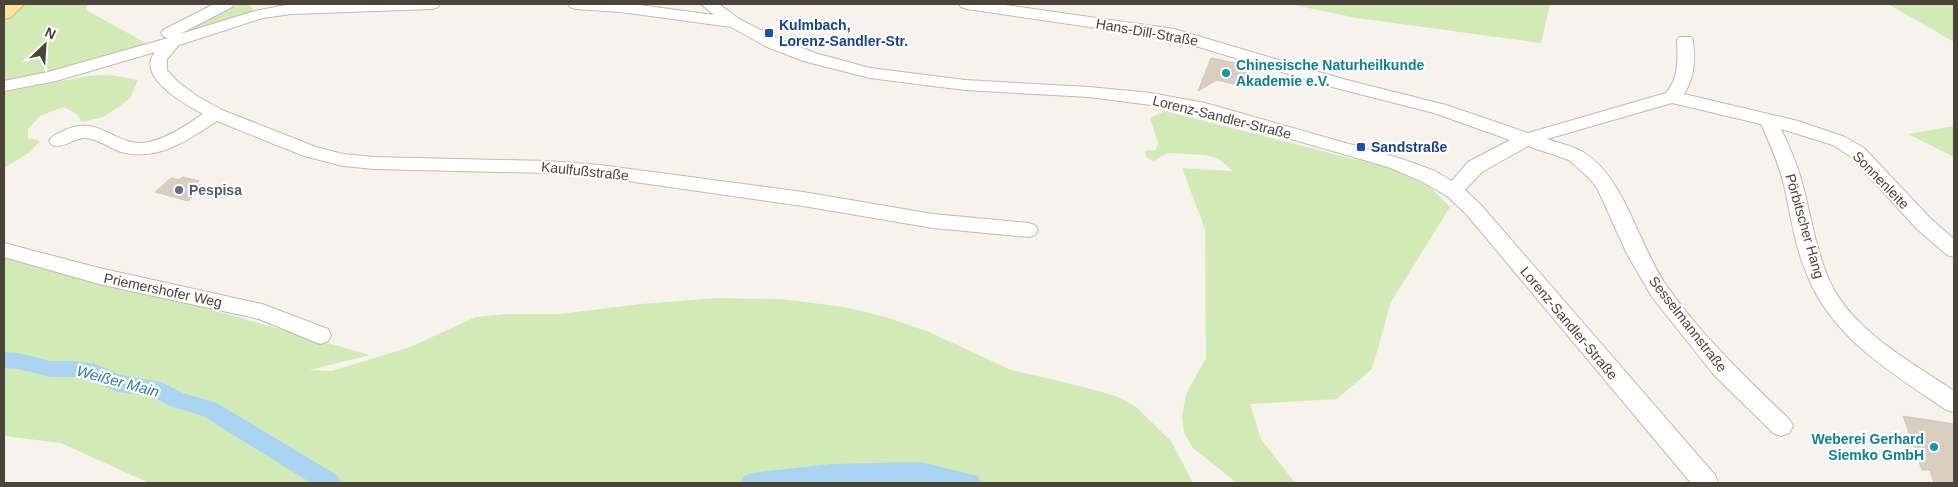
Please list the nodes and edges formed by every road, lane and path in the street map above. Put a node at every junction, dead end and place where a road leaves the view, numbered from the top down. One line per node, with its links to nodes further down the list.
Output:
1 (14, 4): 10 (main road)
2 (226, 4): 12 (street)
3 (268, 4): 9 (street)
4 (432, 4): 8 (street)
5 (576, 4): 11 (street, Lorenz-Sandler-Straße)
6 (709, 4): 11 (street)
7 (967, 4): 20 (street, Hans-Dill-Straße)
8 (356, 5): 9 (street)
9 (291, 9): 12 (street)
10 (4, 13)
11 (735, 23): 22 (street, Lorenz-Sandler-Straße)
12 (166, 40): 14 (street); 15 (street)
13 (1686, 40): 17 (street)
14 (96, 65): 15 (street, Kaulfußstraße); 16 (street)
15 (161, 73): 18 (street, Kaulfußstraße)
16 (4, 86)
17 (1672, 97): 19 (street); 20 (street)
18 (216, 114): 21 (street); 23 (street, Kaulfußstraße)
19 (1769, 121): 25 (street, Sonnenleite); 27 (street, Pörbitscher Hang)
20 (1524, 140): 22 (street); 28 (street, Sesselmannstraße)
21 (58, 141)
22 (1454, 191): 29 (street, Lorenz-Sandler-Straße)
23 (1028, 230)
24 (4, 250): 26 (street, Priemershofer Weg)
25 (1954, 250)
26 (320, 335)
27 (1954, 403)
28 (1781, 426)
29 (1706, 483)

